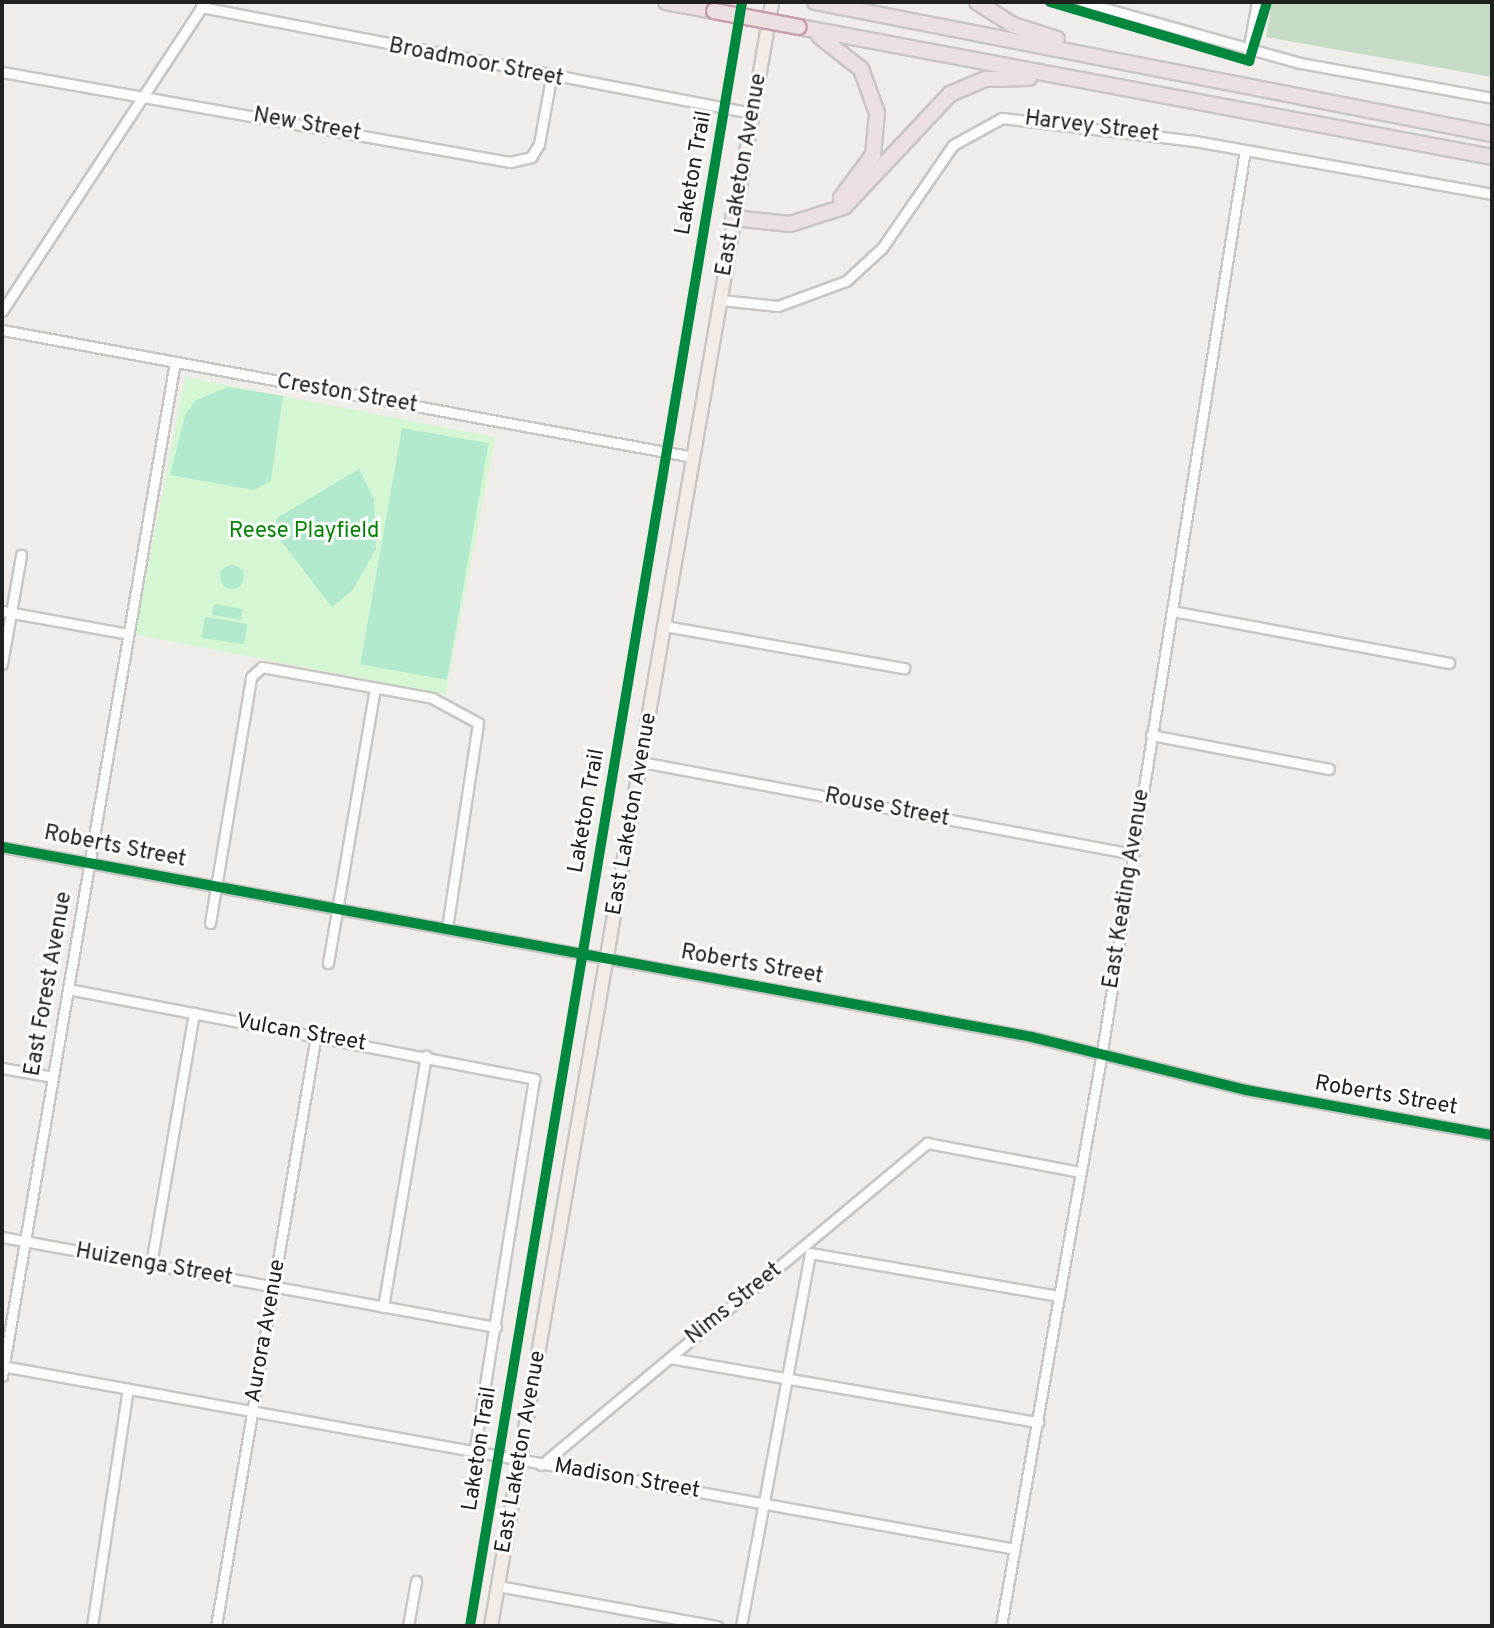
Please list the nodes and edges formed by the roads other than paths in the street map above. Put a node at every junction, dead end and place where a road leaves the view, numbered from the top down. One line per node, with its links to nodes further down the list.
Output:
1 (666, 2): 8 (highway, bridge)
2 (772, 2): 16 (main road, East Laketon Avenue)
3 (815, 2): 10 (highway)
4 (977, 2): 10 (highway)
5 (1083, 2): 9 (street)
6 (1257, 2): 9 (street)
7 (203, 5): 12 (street, Broadmoor Street); 14 (street)
8 (801, 27): 13 (highway); 21 (highway)
9 (1248, 51): 15 (street)
10 (1149, 66): 17 (highway)
11 (2, 72): 14 (street, New Street)
12 (551, 78): 14 (street, New Street); 16 (street, Broadmoor Street)
13 (1090, 83): 19 (highway); 21 (highway)
14 (143, 95): 23 (street)
15 (1492, 98)
16 (752, 113): 21 (main road, East Laketon Avenue)
17 (1492, 134)
18 (1245, 150): 20 (street, Harvey Street); 22 (street, Harvey Street); 29 (street, East Keating Avenue)
19 (1492, 157)
20 (1492, 194)
21 (733, 218): 22 (main road, East Laketon Avenue)
22 (721, 300): 26 (main road, East Laketon Avenue)
23 (2, 311)
24 (2, 330): 25 (street, Creston Street)
25 (175, 362): 26 (street, Creston Street); 31 (street, East Forest Avenue)
26 (693, 457): 30 (main road, East Laketon Avenue)
27 (21, 555): 28 (street)
28 (6, 611): 31 (street); 33 (street)
29 (1172, 611): 32 (street); 36 (street, East Keating Avenue)
30 (665, 626): 34 (street); 37 (main road, East Laketon Avenue)
31 (128, 634): 41 (street, East Forest Avenue)
32 (1449, 663)
33 (2, 664)
34 (904, 668)
35 (375, 688): 42 (street); 43 (street); 45 (street)
36 (1151, 735): 38 (street); 40 (street, East Keating Avenue)
37 (641, 762): 40 (street, Rouse Street); 46 (main road, East Laketon Avenue)
38 (1329, 769)
39 (2, 847): 41 (street, Roberts Street)
40 (1133, 854): 52 (street, East Keating Avenue)
41 (90, 863): 42 (street, Roberts Street); 48 (street, East Forest Avenue)
42 (216, 886): 43 (street, Roberts Street); 44 (street)
43 (338, 909): 45 (street, Roberts Street); 47 (street)
44 (210, 923)
45 (447, 929): 46 (street, Roberts Street)
46 (607, 959): 52 (street, Roberts Street); 71 (main road, East Laketon Avenue)
47 (328, 963)
48 (68, 989): 49 (street, Vulcan Street); 54 (street, East Forest Avenue)
49 (194, 1013): 50 (street, Vulcan Street); 59 (street)
50 (316, 1035): 51 (street, Vulcan Street); 60 (street, Aurora Avenue)
51 (426, 1056): 62 (street); 63 (street, Vulcan Street)
52 (1101, 1058): 55 (street, Roberts Street); 56 (street, East Keating Avenue)
53 (2, 1068): 54 (street)
54 (53, 1077): 58 (street, East Forest Avenue)
55 (1492, 1135)
56 (1080, 1172): 61 (street, East Keating Avenue); 64 (street, Nims Street)
57 (2, 1237): 58 (street, Huizenga Street)
58 (25, 1241): 59 (street, Huizenga Street); 65 (street, East Forest Avenue)
59 (151, 1264): 60 (street, Huizenga Street)
60 (273, 1287): 62 (street, Huizenga Street); 68 (street, Aurora Avenue)
61 (1059, 1296): 66 (street); 69 (street, East Keating Avenue)
62 (383, 1307): 63 (street, Huizenga Street)
63 (496, 1327): 70 (street)
64 (670, 1358): 66 (street); 72 (street, Nims Street)
65 (3, 1370): 67 (street, Madison Street)
66 (785, 1377): 69 (street); 73 (street)
67 (128, 1389): 68 (street, Madison Street); 77 (street)
68 (252, 1412): 70 (street, Madison Street); 78 (street, Aurora Avenue)
69 (1038, 1422): 74 (street, East Keating Avenue)
70 (474, 1453): 71 (street, Madison Street)
71 (519, 1461): 72 (street, Madison Street); 76 (main road, East Laketon Avenue)
72 (541, 1465): 73 (street, Madison Street)
73 (761, 1503): 74 (street, Madison Street); 82 (street)
74 (1015, 1549): 83 (street, East Keating Avenue)
75 (416, 1581): 79 (street)
76 (498, 1586): 80 (main road, East Laketon Avenue); 81 (street)
77 (92, 1626)
78 (216, 1626)
79 (408, 1626)
80 (491, 1626)
81 (717, 1626)
82 (741, 1626)
83 (1001, 1626)

